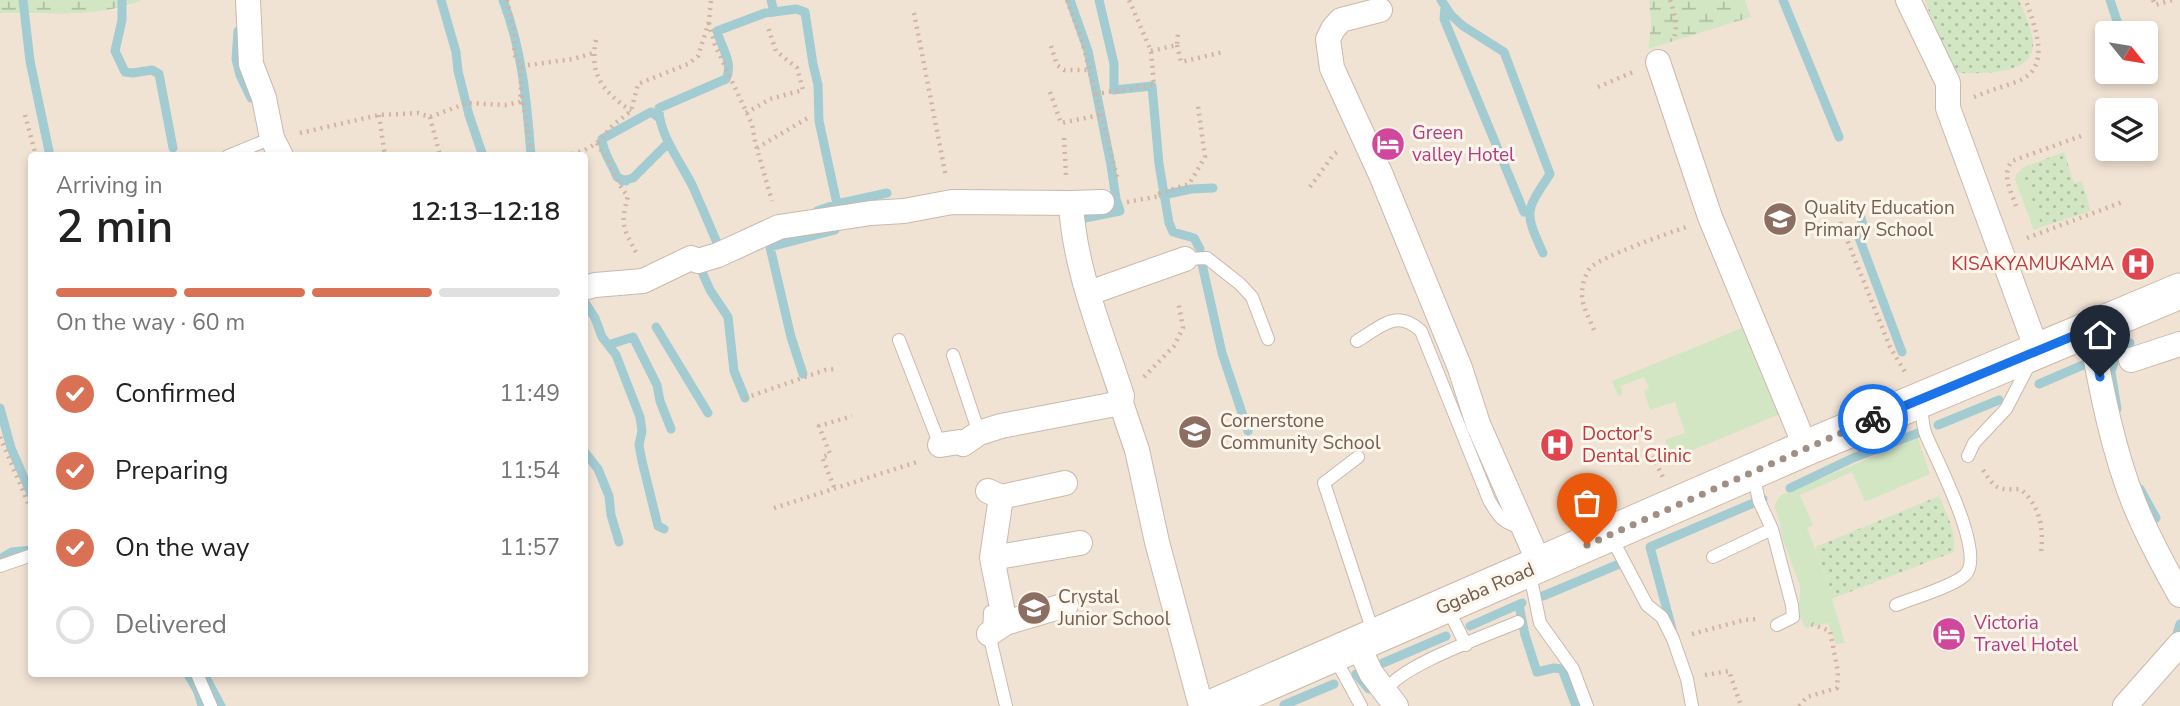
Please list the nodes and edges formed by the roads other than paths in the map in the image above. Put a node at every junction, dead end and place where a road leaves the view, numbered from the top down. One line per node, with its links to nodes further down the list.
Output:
1 (248, 0): 5 (street)
2 (1908, 0): 18 (street)
3 (1380, 10): 29 (street)
4 (1658, 62): 24 (street)
5 (276, 147): 6 (lane)
6 (249, 152)
7 (1071, 203): 8 (street); 10 (street); 12 (street)
8 (1115, 204)
9 (1185, 259): 12 (street); 14 (lane)
10 (588, 287)
11 (2180, 291): 13 (street, Ggaba Road)
12 (1089, 293): 22 (street)
13 (2090, 329): 18 (street, Ggaba Road); 38 (street)
14 (1268, 339)
15 (899, 340): 23 (lane)
16 (1357, 341): 29 (lane)
17 (2180, 344): 20 (street)
18 (2037, 350): 21 (street, Ggaba Road); 25 (lane)
19 (953, 355): 23 (lane)
20 (2131, 360)
21 (1921, 398): 24 (street, Ggaba Road); 40 (lane)
22 (1121, 400): 23 (street); 52 (street)
23 (960, 441)
24 (1805, 447): 27 (street, Ggaba Road)
25 (1968, 456)
26 (1358, 457): 45 (lane)
27 (1753, 471): 30 (lane); 31 (street, Ggaba Road)
28 (1065, 483): 35 (street)
29 (1523, 527): 37 (street)
30 (1772, 529): 34 (lane); 44 (lane)
31 (1610, 534): 37 (street, Ggaba Road); 56 (lane)
32 (1080, 543): 35 (street)
33 (28, 556): 36 (lane)
34 (1713, 557)
35 (992, 558): 43 (street)
36 (0, 566)
37 (1535, 568): 41 (street, Ggaba Road); 55 (lane)
38 (2180, 595)
39 (1066, 605): 43 (street)
40 (1896, 605)
41 (1446, 606): 45 (street, Ggaba Road); 47 (lane)
42 (1518, 622): 47 (lane)
43 (995, 623): 51 (lane)
44 (1777, 625)
45 (1355, 644): 49 (street); 53 (street, Ggaba Road); 54 (lane)
46 (2180, 644): 57 (street)
47 (1466, 645): 49 (lane)
48 (198, 677): 50 (lane)
49 (1390, 699)
50 (211, 706)
51 (1006, 706)
52 (1200, 706)
53 (1215, 706)
54 (1359, 706)
55 (1587, 706)
56 (1692, 706)
57 (2125, 706)

